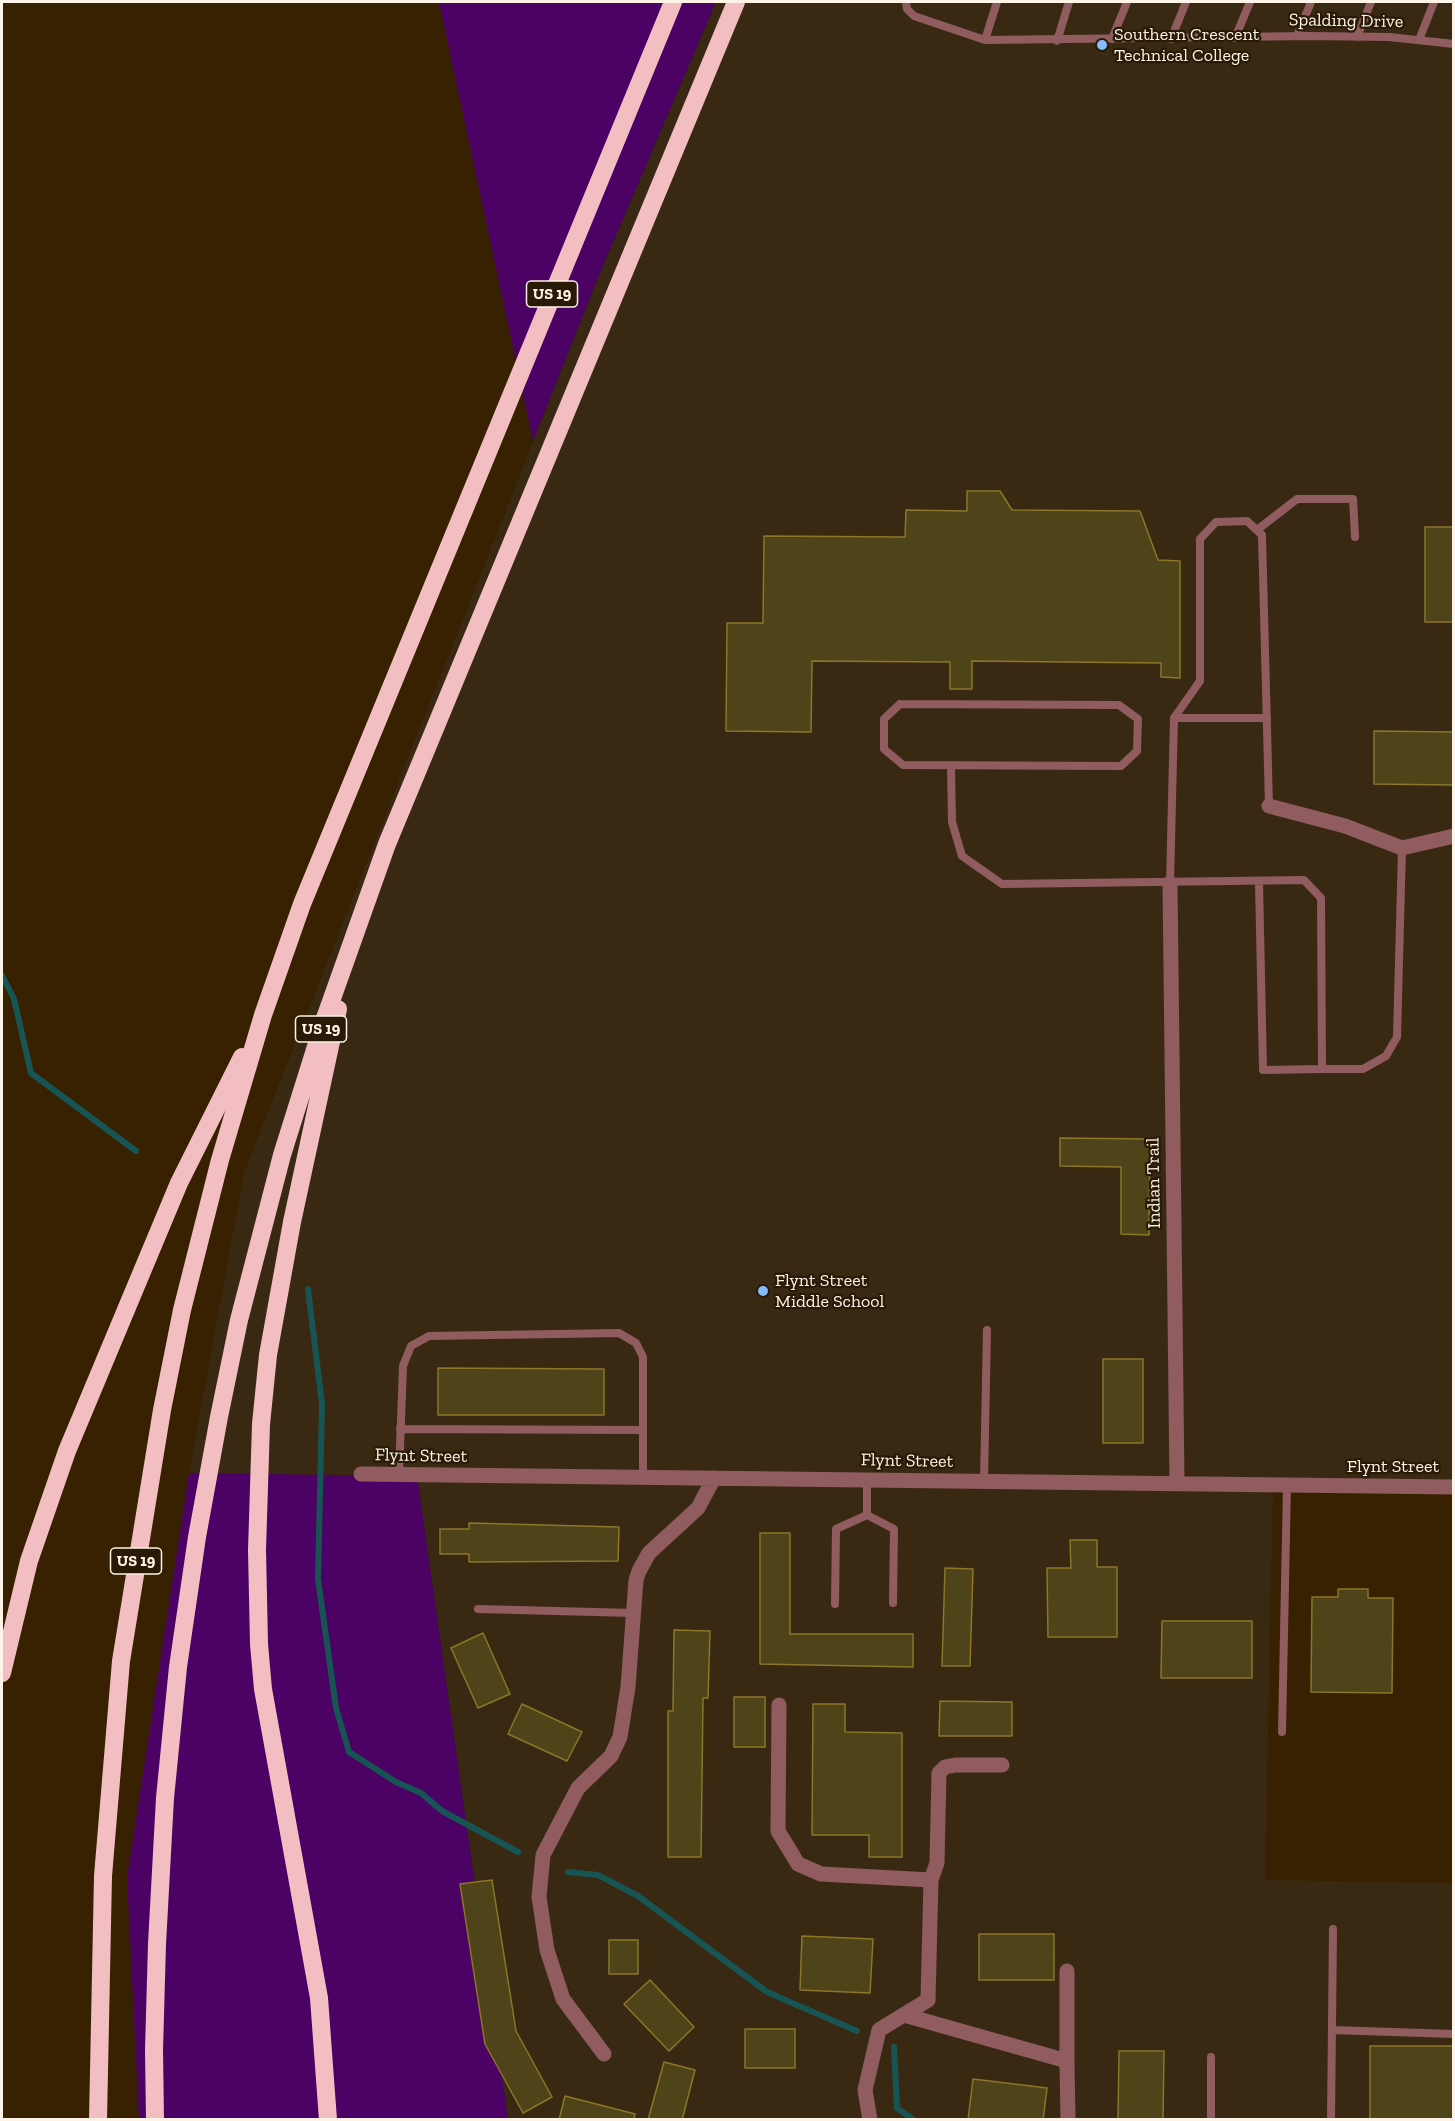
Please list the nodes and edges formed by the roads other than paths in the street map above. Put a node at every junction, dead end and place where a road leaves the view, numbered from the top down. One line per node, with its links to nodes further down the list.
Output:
1 (673, 2): 32 (highway, US 19)
2 (736, 2): 31 (highway, US 19)
3 (906, 2): 17 (lane, Spalding Drive)
4 (997, 2): 17 (lane)
5 (1069, 2): 19 (lane)
6 (1127, 2): 15 (lane)
7 (1186, 2): 16 (lane)
8 (1250, 2): 14 (lane)
9 (1311, 2): 12 (lane)
10 (1371, 2): 13 (lane)
11 (1434, 2): 18 (lane)
12 (1297, 36): 13 (lane, Spalding Drive); 14 (lane, Spalding Drive)
13 (1357, 37): 18 (lane, Spalding Drive)
14 (1235, 38): 16 (lane, Spalding Drive)
15 (1112, 39): 16 (lane, Spalding Drive); 19 (lane, Spalding Drive)
16 (1172, 39)
17 (985, 40): 19 (lane, Spalding Drive)
18 (1419, 40): 20 (lane, Spalding Drive)
19 (1057, 41)
20 (1454, 44)
21 (1257, 530): 22 (lane); 23 (lane); 24 (lane)
22 (1355, 537)
23 (1174, 718): 24 (lane); 30 (lane)
24 (1267, 718): 26 (lane)
25 (951, 766): 25 (lane); 30 (lane)
26 (1269, 806): 28 (street)
27 (1454, 836): 28 (street)
28 (1402, 848): 33 (lane)
29 (1259, 882): 30 (lane); 33 (lane); 33 (lane)
30 (1170, 883): 43 (street, Indian Trail)
31 (351, 944): 65 (highway, US 19); 66 (highway)
32 (263, 1015): 51 (highway); 64 (highway, US 19)
33 (1322, 1069)
34 (987, 1330): 42 (lane)
35 (400, 1429): 36 (lane); 36 (lane); 38 (lane)
36 (643, 1430): 39 (lane)
37 (361, 1474): 38 (street, Flynt Street)
38 (399, 1475): 39 (street, Flynt Street)
39 (643, 1478): 40 (street, Flynt Street)
40 (714, 1478): 41 (street, Flynt Street); 50 (street)
41 (867, 1480): 42 (street, Flynt Street); 46 (lane)
42 (984, 1482): 43 (street, Flynt Street)
43 (1177, 1484): 44 (street, Flynt Street)
44 (1287, 1486): 45 (street, Flynt Street); 53 (lane)
45 (1454, 1487)
46 (867, 1515): 47 (lane); 48 (lane)
47 (893, 1603)
48 (835, 1604)
49 (478, 1609): 50 (lane)
50 (633, 1613): 61 (street)
51 (2, 1673)
52 (779, 1705): 55 (street)
53 (1282, 1732)
54 (1002, 1765): 55 (street)
55 (931, 1880): 58 (street)
56 (1333, 1929): 59 (lane)
57 (1067, 1971): 63 (street)
58 (904, 2015): 63 (street); 67 (street)
59 (1332, 2030): 60 (lane); 70 (lane)
60 (1454, 2034)
61 (604, 2054)
62 (1211, 2057): 69 (lane)
63 (1067, 2061): 68 (street)
64 (98, 2120)
65 (155, 2120)
66 (328, 2120)
67 (870, 2120)
68 (1068, 2120)
69 (1211, 2120)
70 (1331, 2120)

